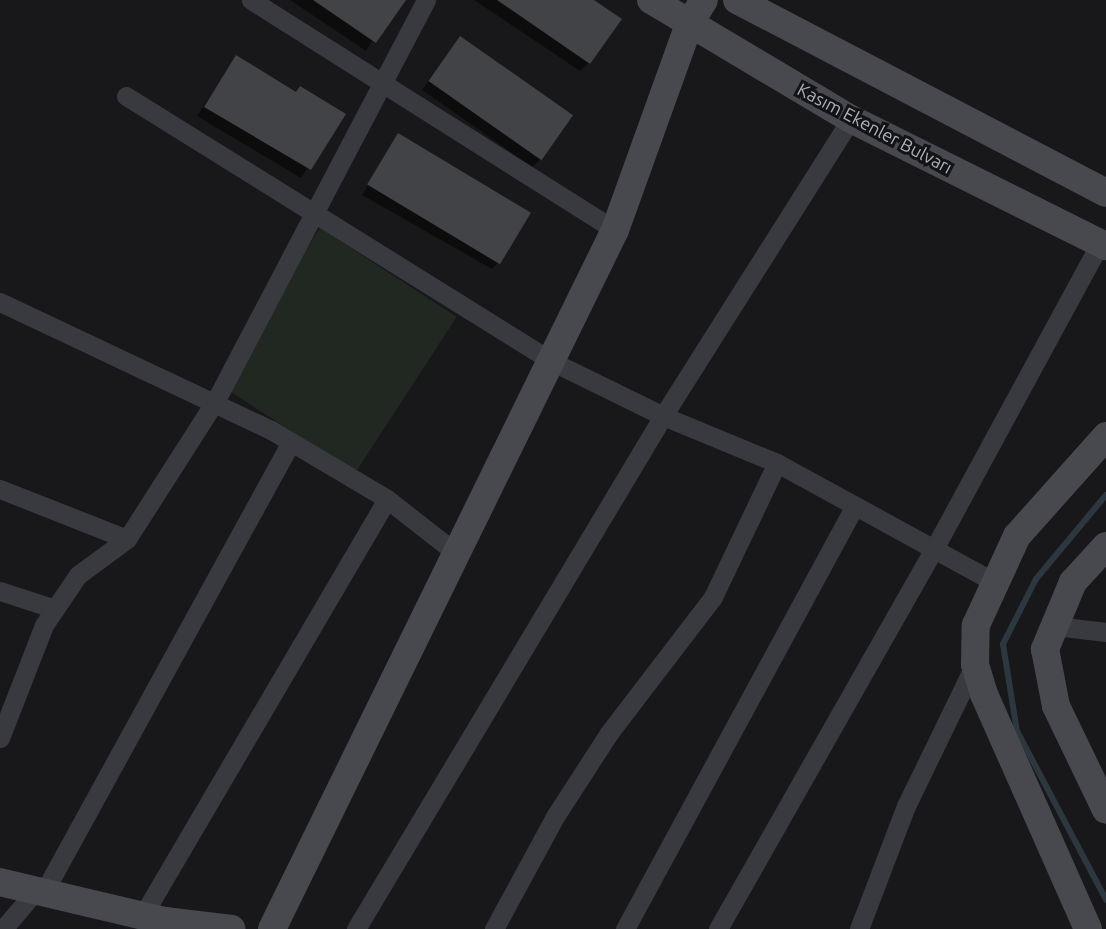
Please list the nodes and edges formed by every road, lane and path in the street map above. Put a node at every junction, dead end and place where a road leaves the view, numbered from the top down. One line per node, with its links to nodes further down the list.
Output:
1 (251, 0): 7 (street)
2 (426, 0): 7 (street)
3 (651, 0): 6 (street, Kasım Ekenler Bulvarı)
4 (704, 0): 6 (street)
5 (737, 0): 10 (street)
6 (689, 24): 9 (street, Kasım Ekenler Bulvarı); 12 (street)
7 (382, 85): 11 (street); 12 (street)
8 (126, 96): 11 (street)
9 (851, 119): 13 (street, Kasım Ekenler Bulvarı); 17 (street)
10 (1106, 193)
11 (315, 213): 15 (street); 16 (street)
12 (615, 230): 15 (street)
13 (1103, 244): 26 (street)
14 (0, 302): 16 (street)
15 (553, 362): 17 (street); 27 (street)
16 (216, 400): 19 (street); 24 (street)
17 (663, 416): 20 (street); 42 (street)
18 (1106, 436): 28 (street)
19 (291, 442): 22 (street); 37 (street)
20 (777, 463): 23 (street); 43 (street)
21 (0, 489): 24 (street)
22 (387, 499): 27 (street); 38 (street)
23 (855, 506): 26 (street); 44 (street)
24 (127, 539): 30 (street)
25 (1106, 546): 31 (street)
26 (934, 549): 28 (street); 45 (street)
27 (456, 553): 41 (street)
28 (996, 583): 33 (street)
29 (0, 591): 30 (street)
30 (55, 609): 34 (street)
31 (1055, 626): 32 (street); 35 (street)
32 (1106, 632)
33 (975, 664): 46 (street); 47 (street)
34 (0, 738)
35 (1106, 810)
36 (0, 883): 37 (street)
37 (41, 889): 38 (street); 39 (street)
38 (143, 915): 40 (street)
39 (3, 929)
40 (232, 929)
41 (272, 929)
42 (356, 929)
43 (494, 929)
44 (625, 929)
45 (718, 929)
46 (859, 929)
47 (1088, 929)

